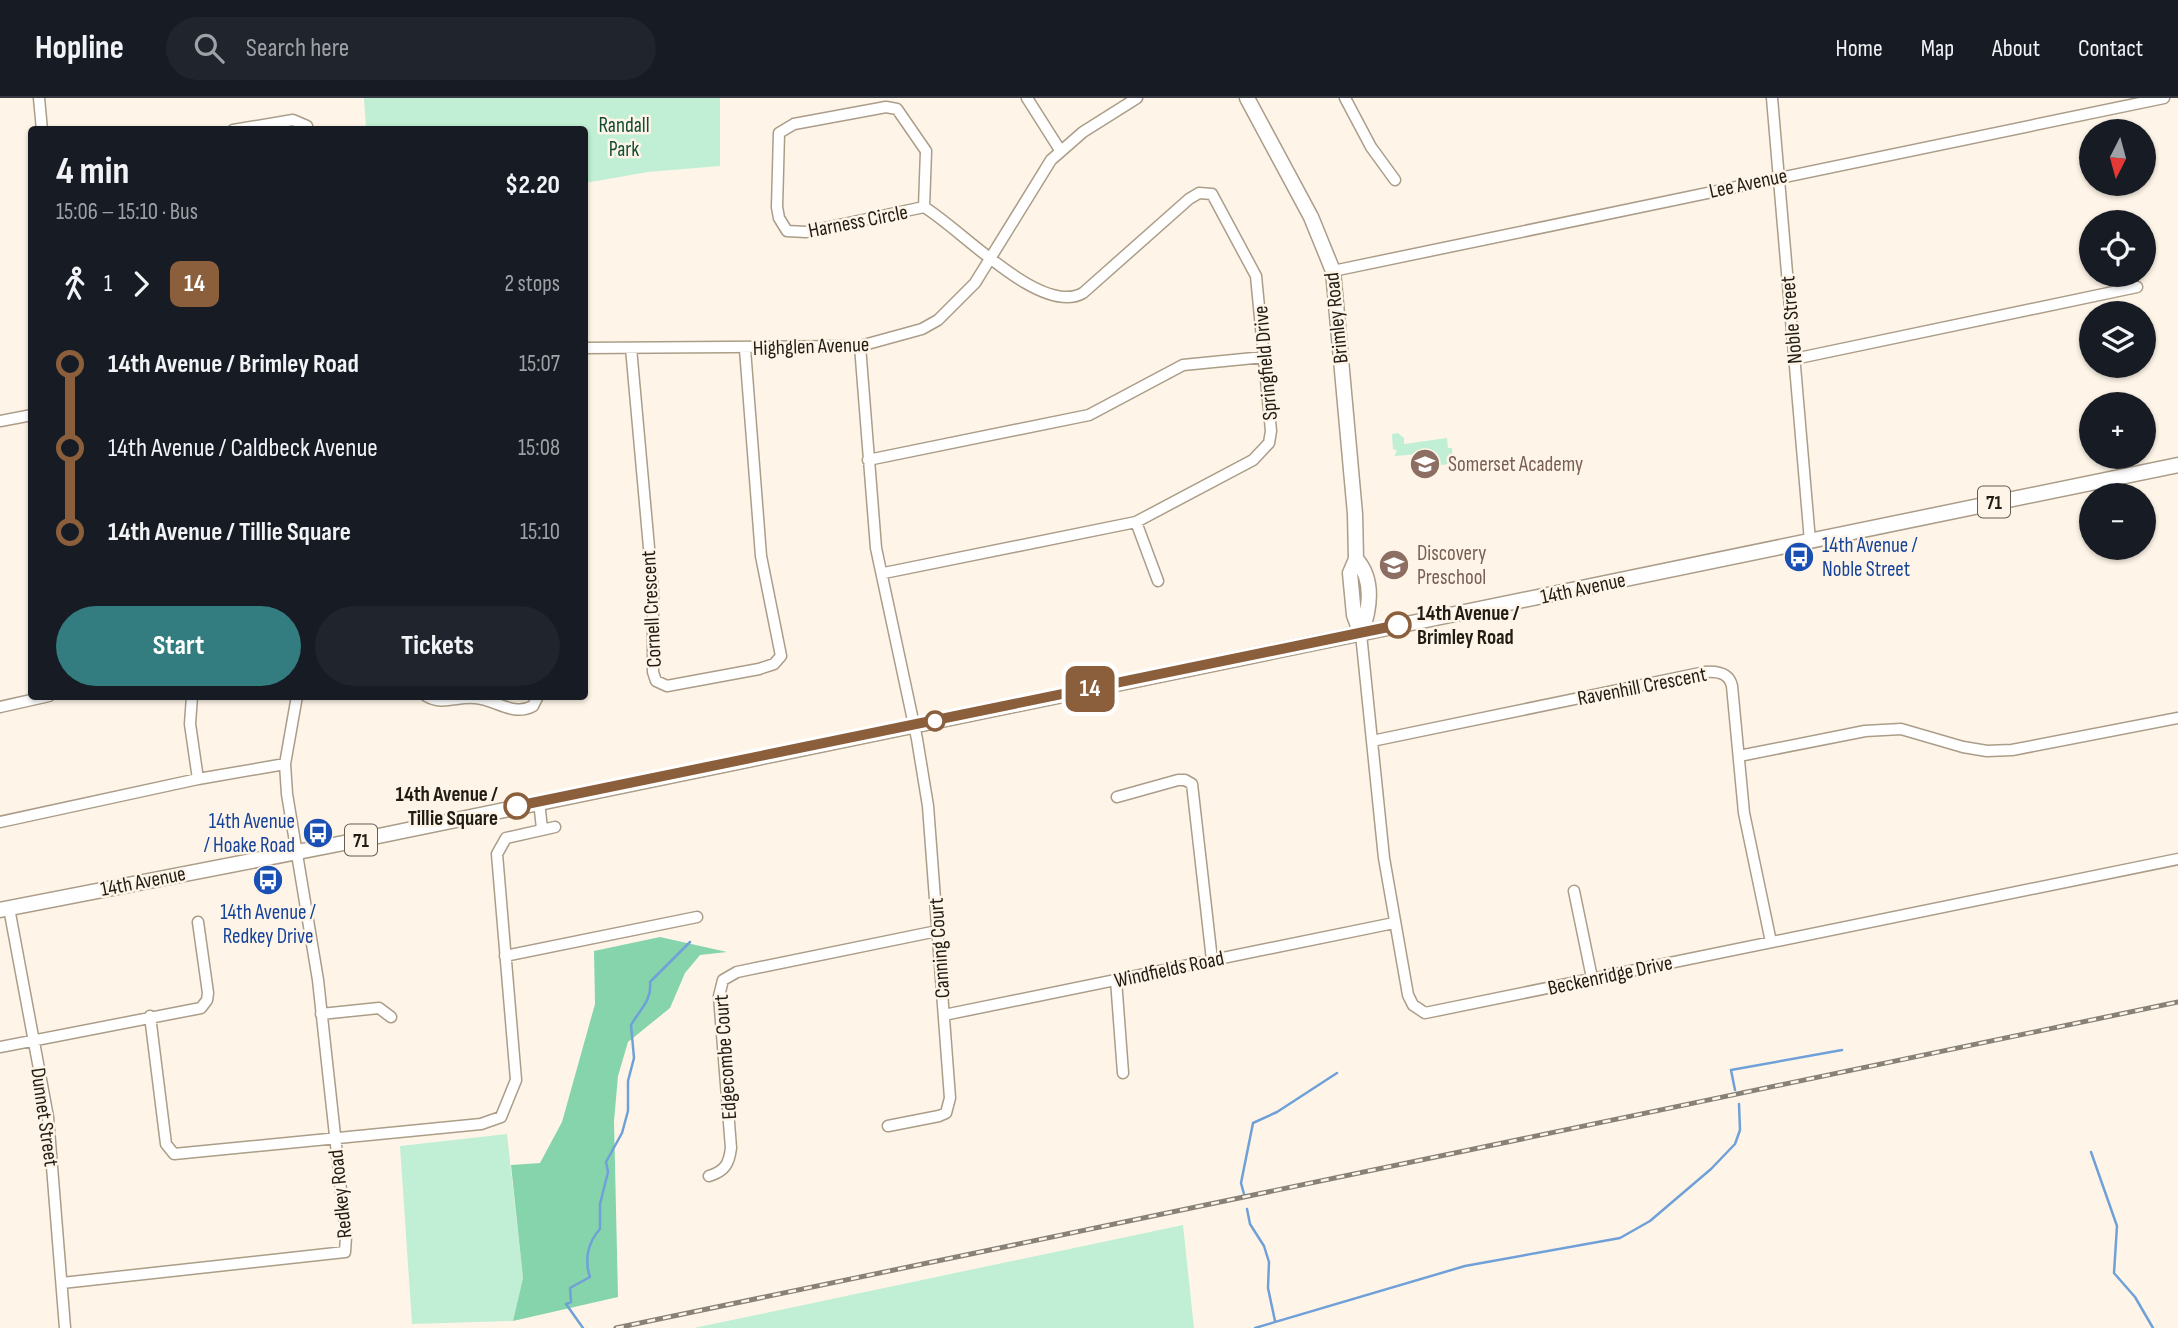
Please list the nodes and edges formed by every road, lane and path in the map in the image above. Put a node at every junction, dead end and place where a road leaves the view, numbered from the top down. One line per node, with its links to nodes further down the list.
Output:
1 (39, 98): 8 (street)
2 (1027, 98): 11 (street)
3 (1138, 98): 11 (street, Highglen Avenue)
4 (1247, 98): 16 (main road, Brimley Road)
5 (1345, 98): 13 (street)
6 (1772, 98): 12 (street, Noble Street)
7 (2164, 98): 12 (street, Lee Avenue)
8 (42, 126)
9 (257, 126): 10 (street)
10 (307, 126)
11 (1060, 150): 15 (street, Highglen Avenue)
12 (1779, 177): 16 (street, Lee Avenue); 23 (street, Noble Street)
13 (1395, 180)
14 (924, 208): 14 (street, Harness Circle); 15 (street, Harness Circle)
15 (990, 258): 18 (street, Highglen Avenue); 22 (street, Springfield Drive)
16 (1333, 271): 32 (main road, Brimley Road)
17 (2137, 287): 23 (street)
18 (860, 346): 21 (street, Highglen Avenue); 26 (street, Canning Court)
19 (588, 348): 20 (street, Highglen Avenue)
20 (631, 348): 21 (street, Highglen Avenue); 21 (street, Cornell Crescent)
21 (745, 349)
22 (1264, 357): 26 (street); 28 (street, Springfield Drive)
23 (1794, 359): 29 (street, Noble Street)
24 (28, 416): 25 (street)
25 (0, 421)
26 (868, 460): 30 (street, Canning Court)
27 (2178, 465): 29 (main road, 14th Avenue / 71)
28 (1136, 522): 30 (street, Springfield Drive); 31 (street)
29 (1810, 541): 32 (main road, 14th Avenue / 71)
30 (884, 573): 42 (street, Canning Court)
31 (1158, 581)
32 (1361, 634): 42 (main road, 14th Avenue / 71); 43 (street, Beckenridge Drive)
33 (31, 700): 40 (street)
34 (192, 700): 46 (street)
35 (296, 700): 45 (street, Redkey Road)
36 (441, 700): 37 (street)
37 (462, 700)
38 (483, 700): 39 (street)
39 (536, 700)
40 (0, 707)
41 (2178, 718): 44 (street)
42 (914, 725): 48 (main road, 14th Avenue / 71); 59 (street, Canning Court)
43 (1372, 741): 44 (street, Ravenhill Crescent); 58 (street, Beckenridge Drive)
44 (1739, 756): 60 (street, Ravenhill Crescent)
45 (285, 764): 46 (street); 52 (street, Redkey Road)
46 (198, 779): 49 (street)
47 (1117, 797): 62 (street)
48 (539, 802): 51 (street); 52 (main road, 14th Avenue / 71)
49 (0, 822)
50 (555, 827): 51 (street)
51 (542, 829): 61 (street)
52 (295, 853): 55 (main road, 14th Avenue / 71); 65 (street, Redkey Road)
53 (2178, 859): 60 (street, Beckenridge Drive)
54 (1574, 891): 63 (street)
55 (4, 909): 69 (street, Dunnet Street)
56 (697, 917): 61 (street)
57 (198, 922): 67 (street)
58 (1394, 923): 62 (street, Windfields Road); 63 (street, Beckenridge Drive)
59 (937, 931): 66 (street, Canning Court); 74 (street, Edgecombe Court)
60 (1771, 942): 63 (street, Beckenridge Drive)
61 (505, 956): 73 (street)
62 (1212, 960): 64 (street, Windfields Road)
63 (1592, 978)
64 (1116, 980): 66 (street, Windfields Road); 71 (street)
65 (321, 1014): 68 (street); 73 (street, Redkey Road)
66 (944, 1015): 72 (street, Canning Court)
67 (150, 1016): 69 (street); 73 (street)
68 (391, 1017)
69 (34, 1040): 70 (street); 75 (street, Dunnet Street)
70 (0, 1047)
71 (1123, 1073)
72 (888, 1126)
73 (335, 1138): 75 (street, Redkey Road)
74 (709, 1176)
75 (62, 1283): 76 (street, Dunnet Street)
76 (65, 1328)

